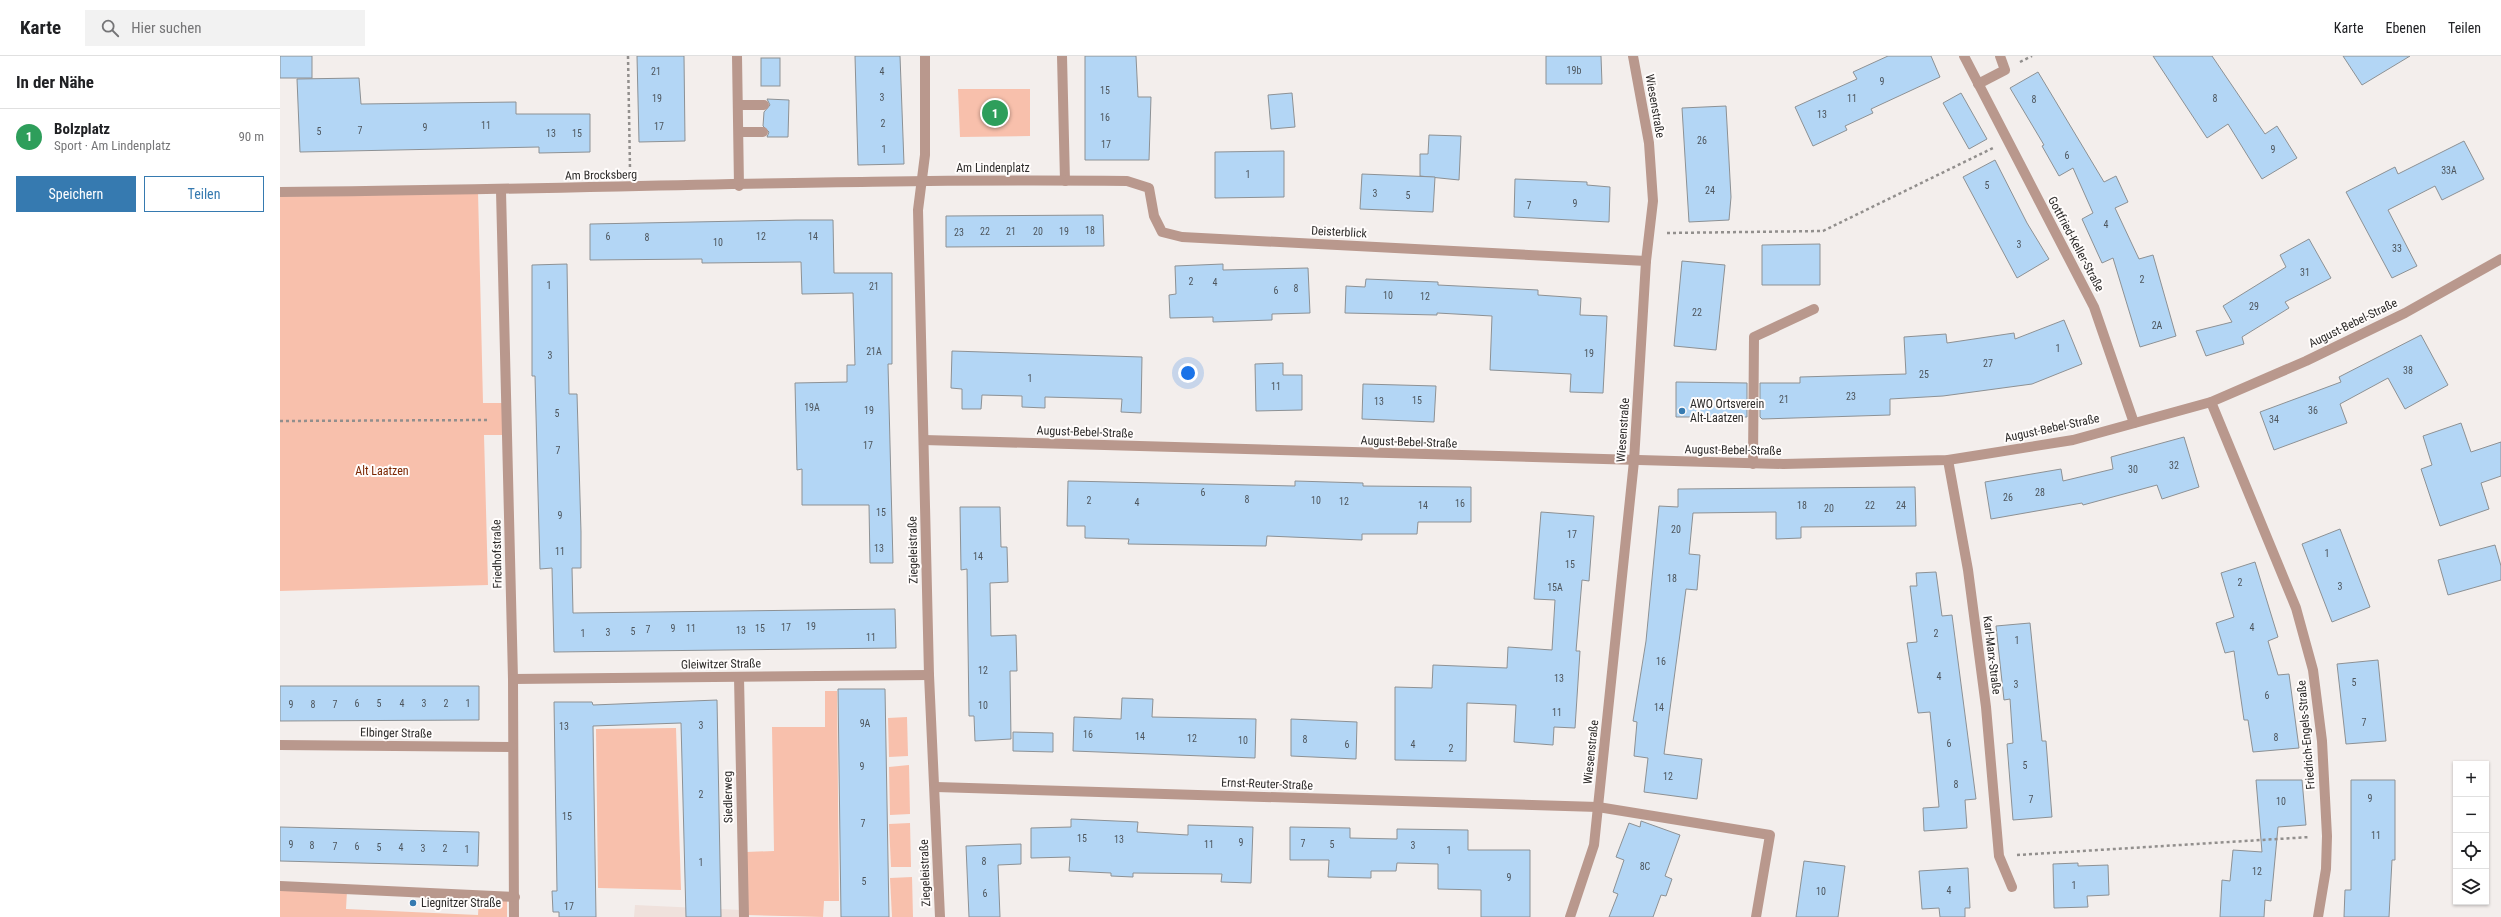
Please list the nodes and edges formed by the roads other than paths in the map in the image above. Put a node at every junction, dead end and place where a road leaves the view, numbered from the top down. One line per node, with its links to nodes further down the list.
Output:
1 (737, 56): 8 (street)
2 (926, 56): 13 (street)
3 (1062, 56): 12 (street)
4 (1633, 56): 18 (street, Wiesenstraße)
5 (1964, 56): 7 (street, Gottfried-Keller-Straße)
6 (2000, 56): 7 (street)
7 (1978, 84): 21 (street, Gottfried-Keller-Straße)
8 (738, 105): 9 (street); 10 (street)
9 (764, 105)
10 (738, 132): 11 (street); 14 (street)
11 (763, 132)
12 (1065, 180): 13 (street, Am Lindenplatz); 18 (street, Deisterblick)
13 (922, 182): 14 (street, Am Brocksberg); 22 (street, Ziegeleistraße)
14 (739, 186): 15 (street, Am Brocksberg)
15 (501, 191): 16 (street, Am Brocksberg); 28 (street, Friedhofstraße)
16 (280, 192)
17 (2501, 259): 20 (street, August-Bebel-Straße)
18 (1646, 261): 24 (street, Wiesenstraße)
19 (1814, 308): 25 (street)
20 (2211, 402): 21 (street, August-Bebel-Straße); 41 (street, Friedrich-Engels-Straße)
21 (2134, 423): 23 (street, August-Bebel-Straße)
22 (924, 440): 24 (street, August-Bebel-Straße); 26 (street, Ziegeleistraße)
23 (1948, 460): 25 (street, August-Bebel-Straße); 34 (street, Karl-Marx-Straße)
24 (1634, 461): 25 (street, August-Bebel-Straße); 32 (street, Wiesenstraße)
25 (1754, 464)
26 (929, 675): 27 (street, Gleiwitzer Straße); 31 (street, Ziegeleistraße)
27 (739, 677): 28 (street, Gleiwitzer Straße); 37 (street, Siedlerweg)
28 (513, 680): 30 (street, Friedhofstraße)
29 (280, 745): 30 (street, Elbinger Straße)
30 (512, 747): 35 (street, Friedhofstraße)
31 (936, 787): 32 (street, Ernst-Reuter-Straße); 38 (street, Ziegeleistraße)
32 (1598, 807): 39 (street, Wiesenstraße); 40 (street)
33 (280, 886): 35 (street)
34 (2012, 886)
35 (515, 897): 36 (street, Friedhofstraße)
36 (514, 917)
37 (744, 917)
38 (940, 917)
39 (1570, 917)
40 (1756, 917)
41 (2318, 917)

